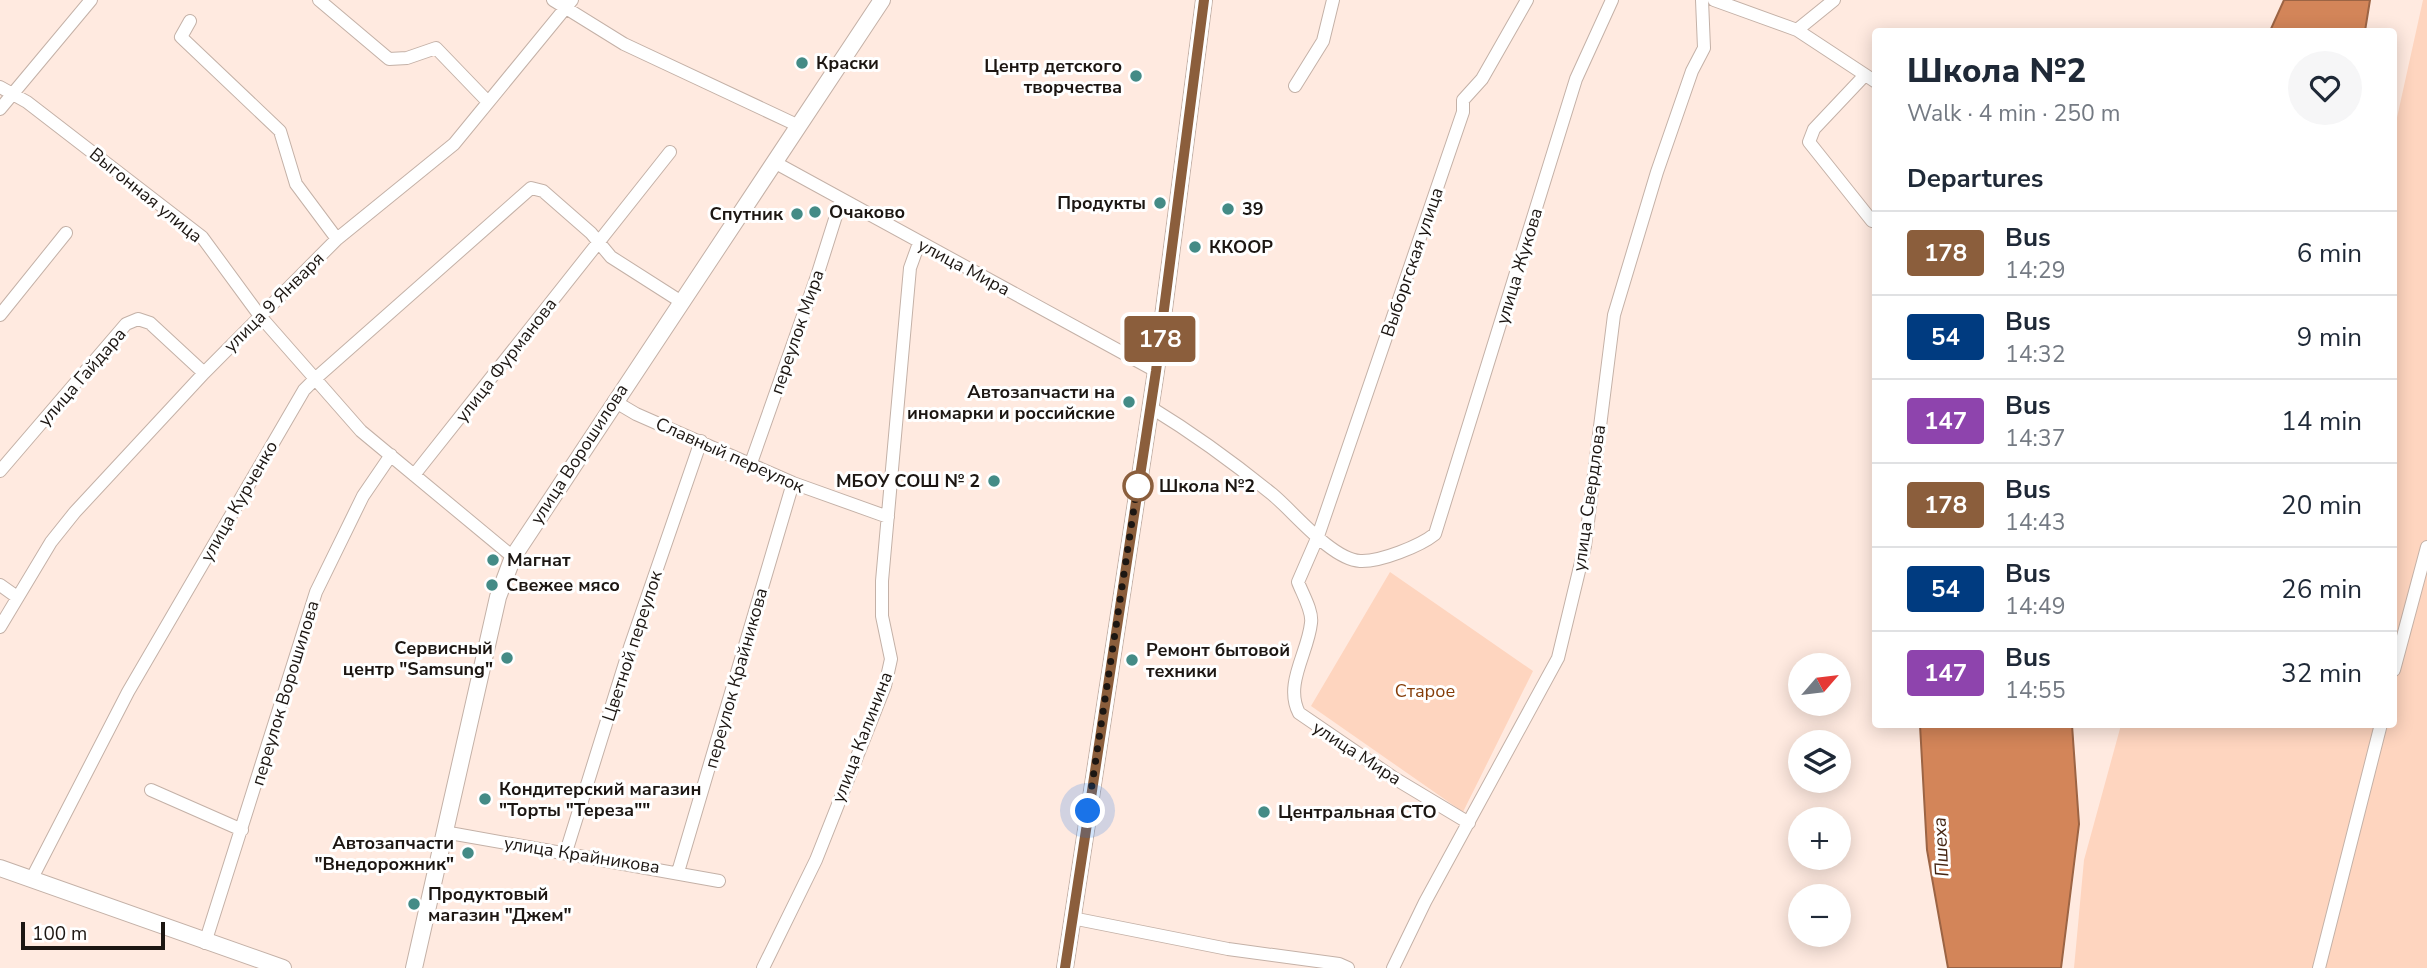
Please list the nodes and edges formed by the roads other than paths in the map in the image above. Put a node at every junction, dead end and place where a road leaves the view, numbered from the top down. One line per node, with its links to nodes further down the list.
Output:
1 (91, 0): 18 (street)
2 (319, 0): 19 (street)
3 (553, 0): 12 (street)
4 (882, 0): 21 (main road, улица Ворошилова)
5 (1204, 0): 33 (main road)
6 (1333, 0): 16 (street)
7 (1527, 0): 45 (street, Выборгская улица)
8 (1612, 0): 45 (street, улица Жукова)
9 (1702, 0): 54 (street, улица Свердлова)
10 (1714, 0): 14 (street)
11 (1834, 0): 14 (street)
12 (569, 5): 19 (street, улица 9 Января); 21 (street)
13 (190, 21): 27 (street)
14 (1797, 30): 15 (street)
15 (1870, 79): 25 (street)
16 (1295, 86)
17 (0, 87): 18 (street, Выгонная улица)
18 (12, 94): 20 (street); 32 (street, Выгонная улица)
19 (488, 102): 27 (street, улица 9 Января)
20 (0, 109)
21 (799, 126): 23 (main road, улица Ворошилова)
22 (670, 152): 29 (street, улица Фурманова)
23 (774, 162): 24 (street, улица Мира); 30 (main road, улица Ворошилова)
24 (841, 200): 28 (street, улица Мира); 40 (street, переулок Мира)
25 (1872, 221)
26 (66, 233): 31 (street)
27 (337, 239): 32 (street, улица 9 Января)
28 (919, 243): 33 (street, улица Мира); 44 (street, улица Калинина)
29 (597, 244): 30 (street); 35 (street, улица Курченко); 42 (street, улица Фурманова)
30 (680, 301): 36 (main road, улица Ворошилова)
31 (0, 315)
32 (260, 316): 34 (street, улица 9 Января); 35 (street, Выгонная улица)
33 (1156, 371): 37 (main road)
34 (204, 373): 41 (street, улица Гайдара); 49 (street, улица 9 Января)
35 (317, 378): 39 (street, Выгонная улица); 60 (street, улица Курченко)
36 (614, 401): 38 (street, Славный переулок); 47 (main road, улица Ворошилова)
37 (1150, 407): 45 (street); 62 (main road)
38 (701, 441): 40 (street, Славный переулок); 57 (street, Цветной переулок)
39 (391, 455): 42 (street, Выгонная улица); 55 (street, переулок Ворошилова)
40 (751, 463): 43 (street, Славный переулок)
41 (0, 471)
42 (414, 475): 47 (street, Выгонная улица)
43 (793, 484): 44 (street, Славный переулок); 59 (street, переулок Крайникова)
44 (888, 517): 66 (street, улица Калинина)
45 (1318, 536): 54 (street, улица Мира)
46 (2427, 547): 51 (street)
47 (513, 557): 56 (main road, улица Ворошилова)
48 (0, 585): 49 (street)
49 (17, 597): 50 (street, улица 9 Января)
50 (0, 627)
51 (2397, 659)
52 (2380, 728): 70 (street)
53 (151, 790): 55 (street)
54 (1469, 823): 69 (street, улица Свердлова)
55 (242, 830): 63 (street, переулок Ворошилова)
56 (444, 832): 57 (street, улица Крайникова); 65 (main road, улица Ворошилова)
57 (566, 852): 59 (street, улица Крайникова)
58 (0, 868): 60 (main road)
59 (678, 872): 61 (street, улица Крайникова)
60 (31, 880): 63 (main road)
61 (719, 881)
62 (1072, 918): 67 (main road); 68 (street)
63 (205, 943): 64 (main road)
64 (283, 968)
65 (414, 968)
66 (762, 968)
67 (1065, 968)
68 (1348, 968)
69 (1393, 968)
70 (2319, 968)

